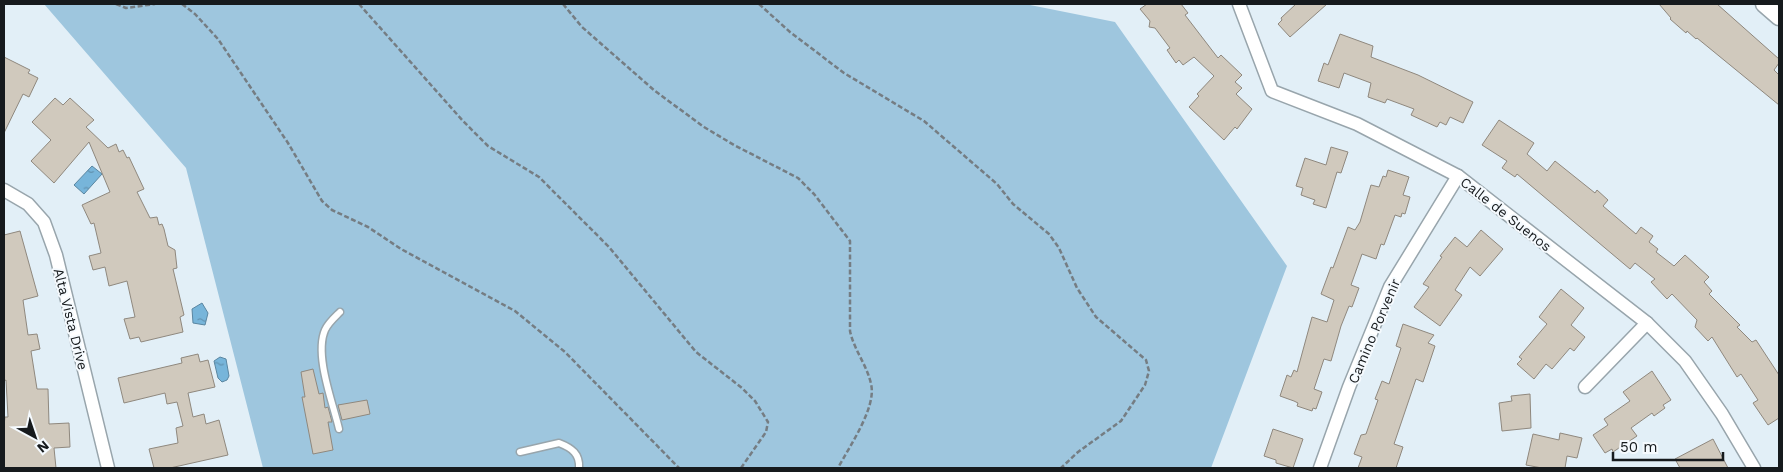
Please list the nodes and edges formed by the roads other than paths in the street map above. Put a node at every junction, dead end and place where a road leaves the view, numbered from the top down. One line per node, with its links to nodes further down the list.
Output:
1 (1238, 4): 4 (street, Calle de Suenos)
2 (1764, 4): 3 (street)
3 (1779, 17)
4 (1458, 176): 7 (street, Calle de Suenos); 13 (street, Camino Porvenir)
5 (4, 190): 11 (street, Alta Vista Drive)
6 (340, 312): 9 (lane)
7 (1647, 323): 8 (street); 14 (street, Calle de Suenos)
8 (1585, 387)
9 (339, 429)
10 (520, 452): 12 (lane)
11 (108, 468)
12 (579, 468)
13 (1320, 468)
14 (1754, 468)

